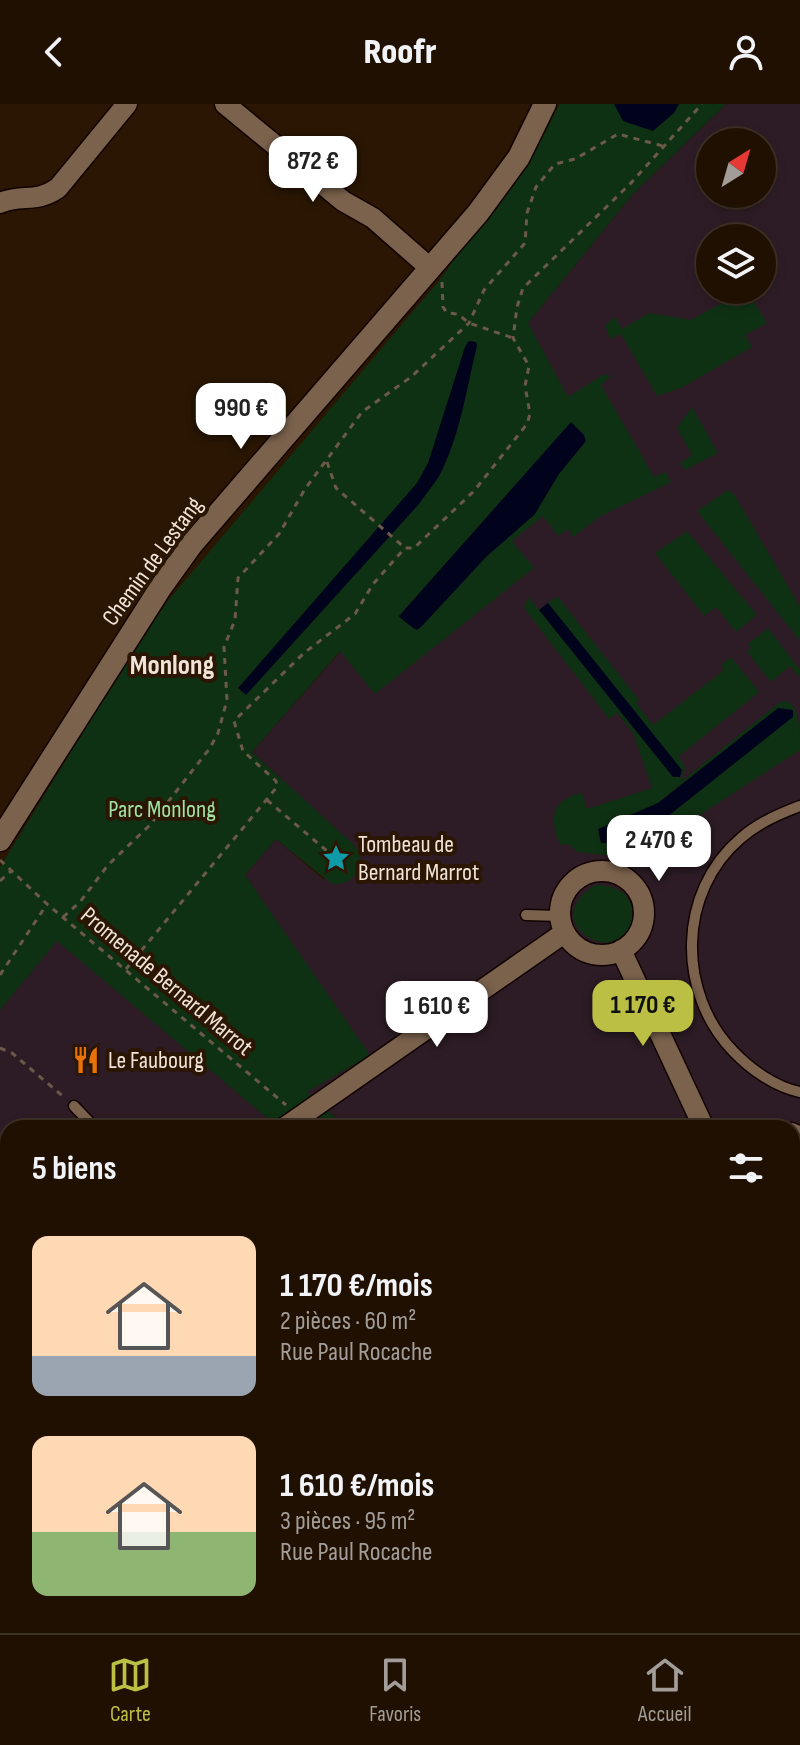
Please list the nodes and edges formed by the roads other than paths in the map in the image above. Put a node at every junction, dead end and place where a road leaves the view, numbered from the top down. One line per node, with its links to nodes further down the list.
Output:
1 (127, 104): 4 (street)
2 (225, 104): 5 (street)
3 (545, 104): 5 (street, Chemin de Lestang)
4 (0, 203)
5 (430, 268): 7 (street, Chemin de Lestang)
6 (800, 806): 11 (lane)
7 (0, 840)
8 (526, 915): 9 (lane)
9 (562, 924): 10 (street); 10 (street); 14 (street)
10 (621, 950): 15 (street)
11 (800, 1092)
12 (74, 1106): 13 (lane)
13 (87, 1120)
14 (296, 1120)
15 (700, 1120)

